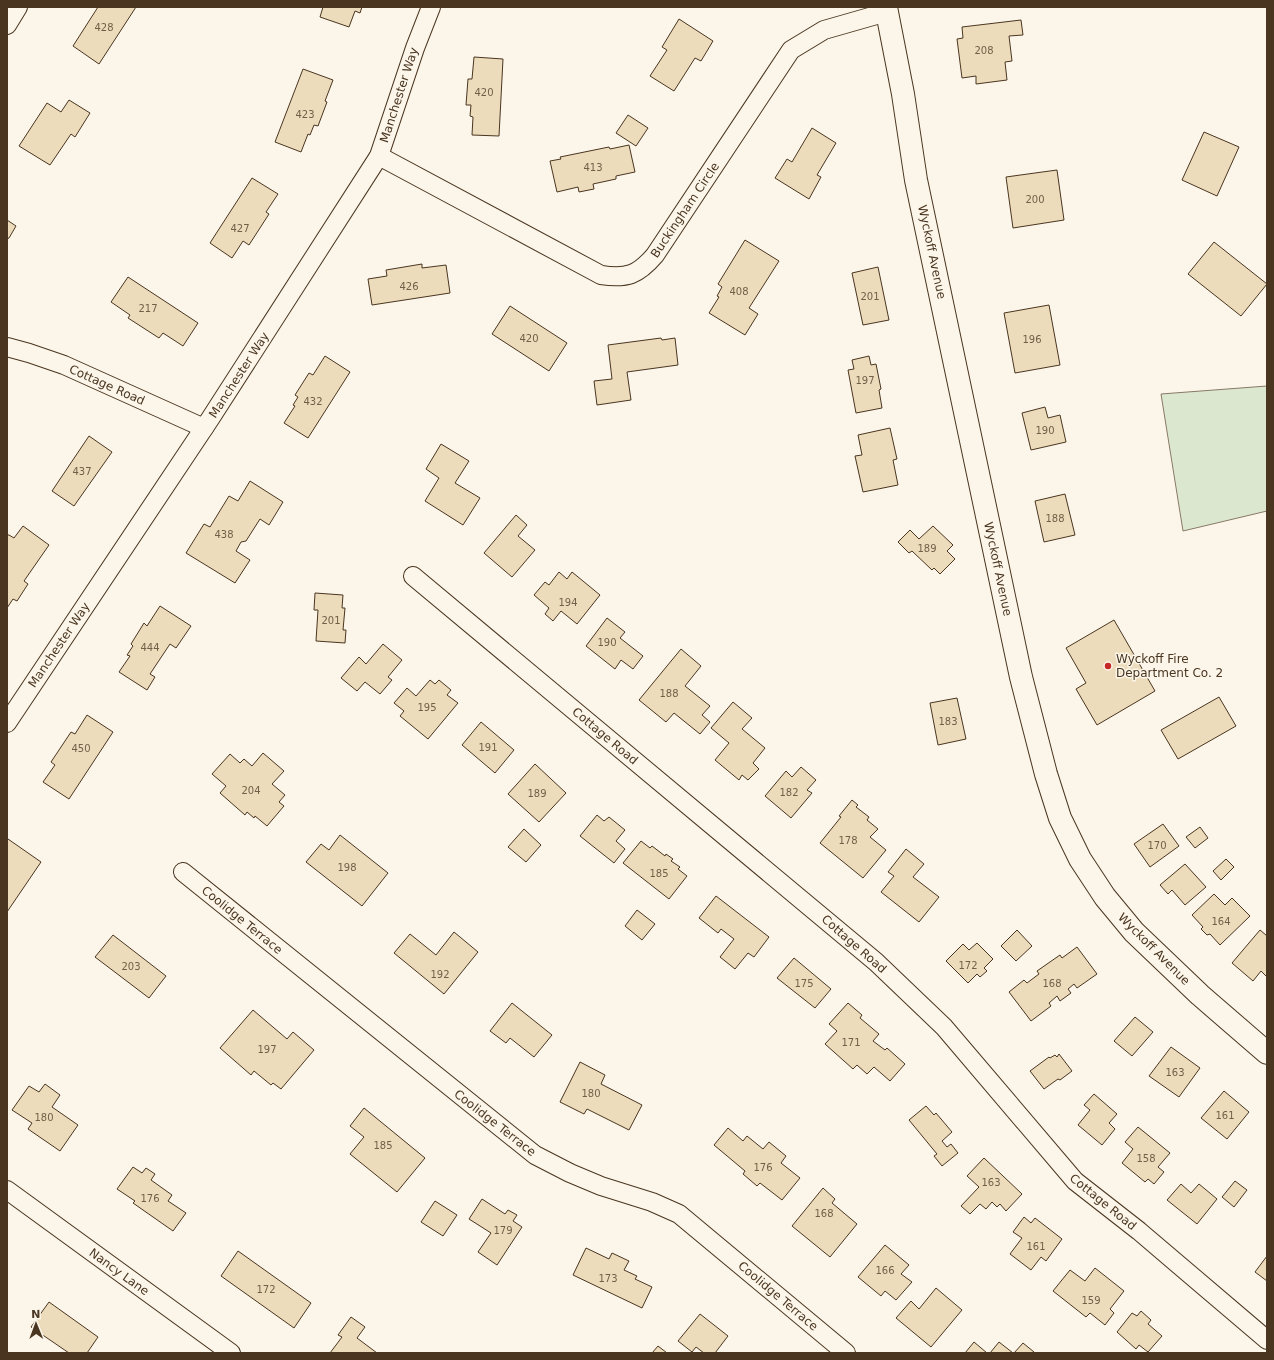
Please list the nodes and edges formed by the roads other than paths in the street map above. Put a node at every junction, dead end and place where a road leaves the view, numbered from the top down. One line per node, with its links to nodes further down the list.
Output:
1 (18, 7): 4 (street)
2 (431, 7): 5 (street, Manchester Way)
3 (887, 9): 5 (street, Buckingham Circle); 11 (main road, Wyckoff Avenue)
4 (7, 25)
5 (379, 156): 7 (street, Manchester Way)
6 (7, 347): 7 (street, Cottage Road)
7 (204, 428): 9 (street, Manchester Way)
8 (412, 576): 13 (street, Cottage Road)
9 (7, 723)
10 (183, 872): 15 (street, Coolidge Terrace)
11 (1267, 1053)
12 (7, 1190): 14 (street, Nancy Lane)
13 (1267, 1340)
14 (231, 1353)
15 (846, 1353)

